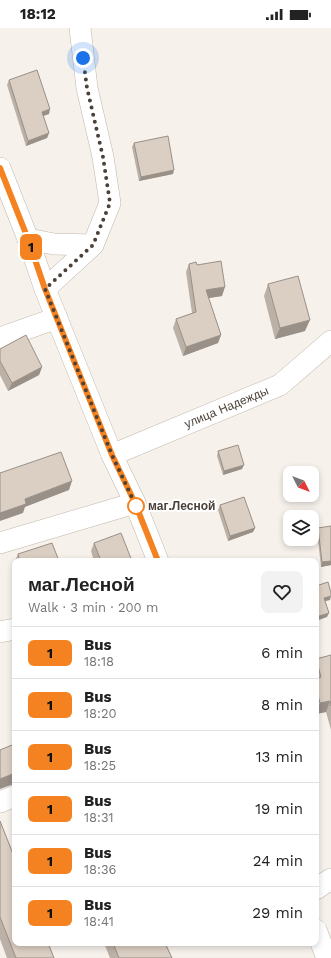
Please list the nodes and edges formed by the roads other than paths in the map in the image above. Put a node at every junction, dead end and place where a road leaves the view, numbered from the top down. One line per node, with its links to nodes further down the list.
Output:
1 (80, 28): 4 (street)
2 (0, 168): 3 (street)
3 (28, 239): 4 (street); 5 (street)
4 (93, 245): 5 (street)
5 (45, 289): 6 (street)
6 (57, 318): 7 (street); 9 (street)
7 (0, 338)
8 (331, 341): 9 (street, улица Надежды)
9 (112, 455): 10 (street)
10 (135, 503): 11 (street); 12 (street)
11 (0, 542)
12 (157, 558)
13 (12, 630): 14 (street)
14 (0, 632)
15 (12, 797): 16 (street)
16 (0, 802)
17 (331, 879): 18 (street)
18 (319, 887)
19 (319, 938): 20 (street)
20 (327, 958)

